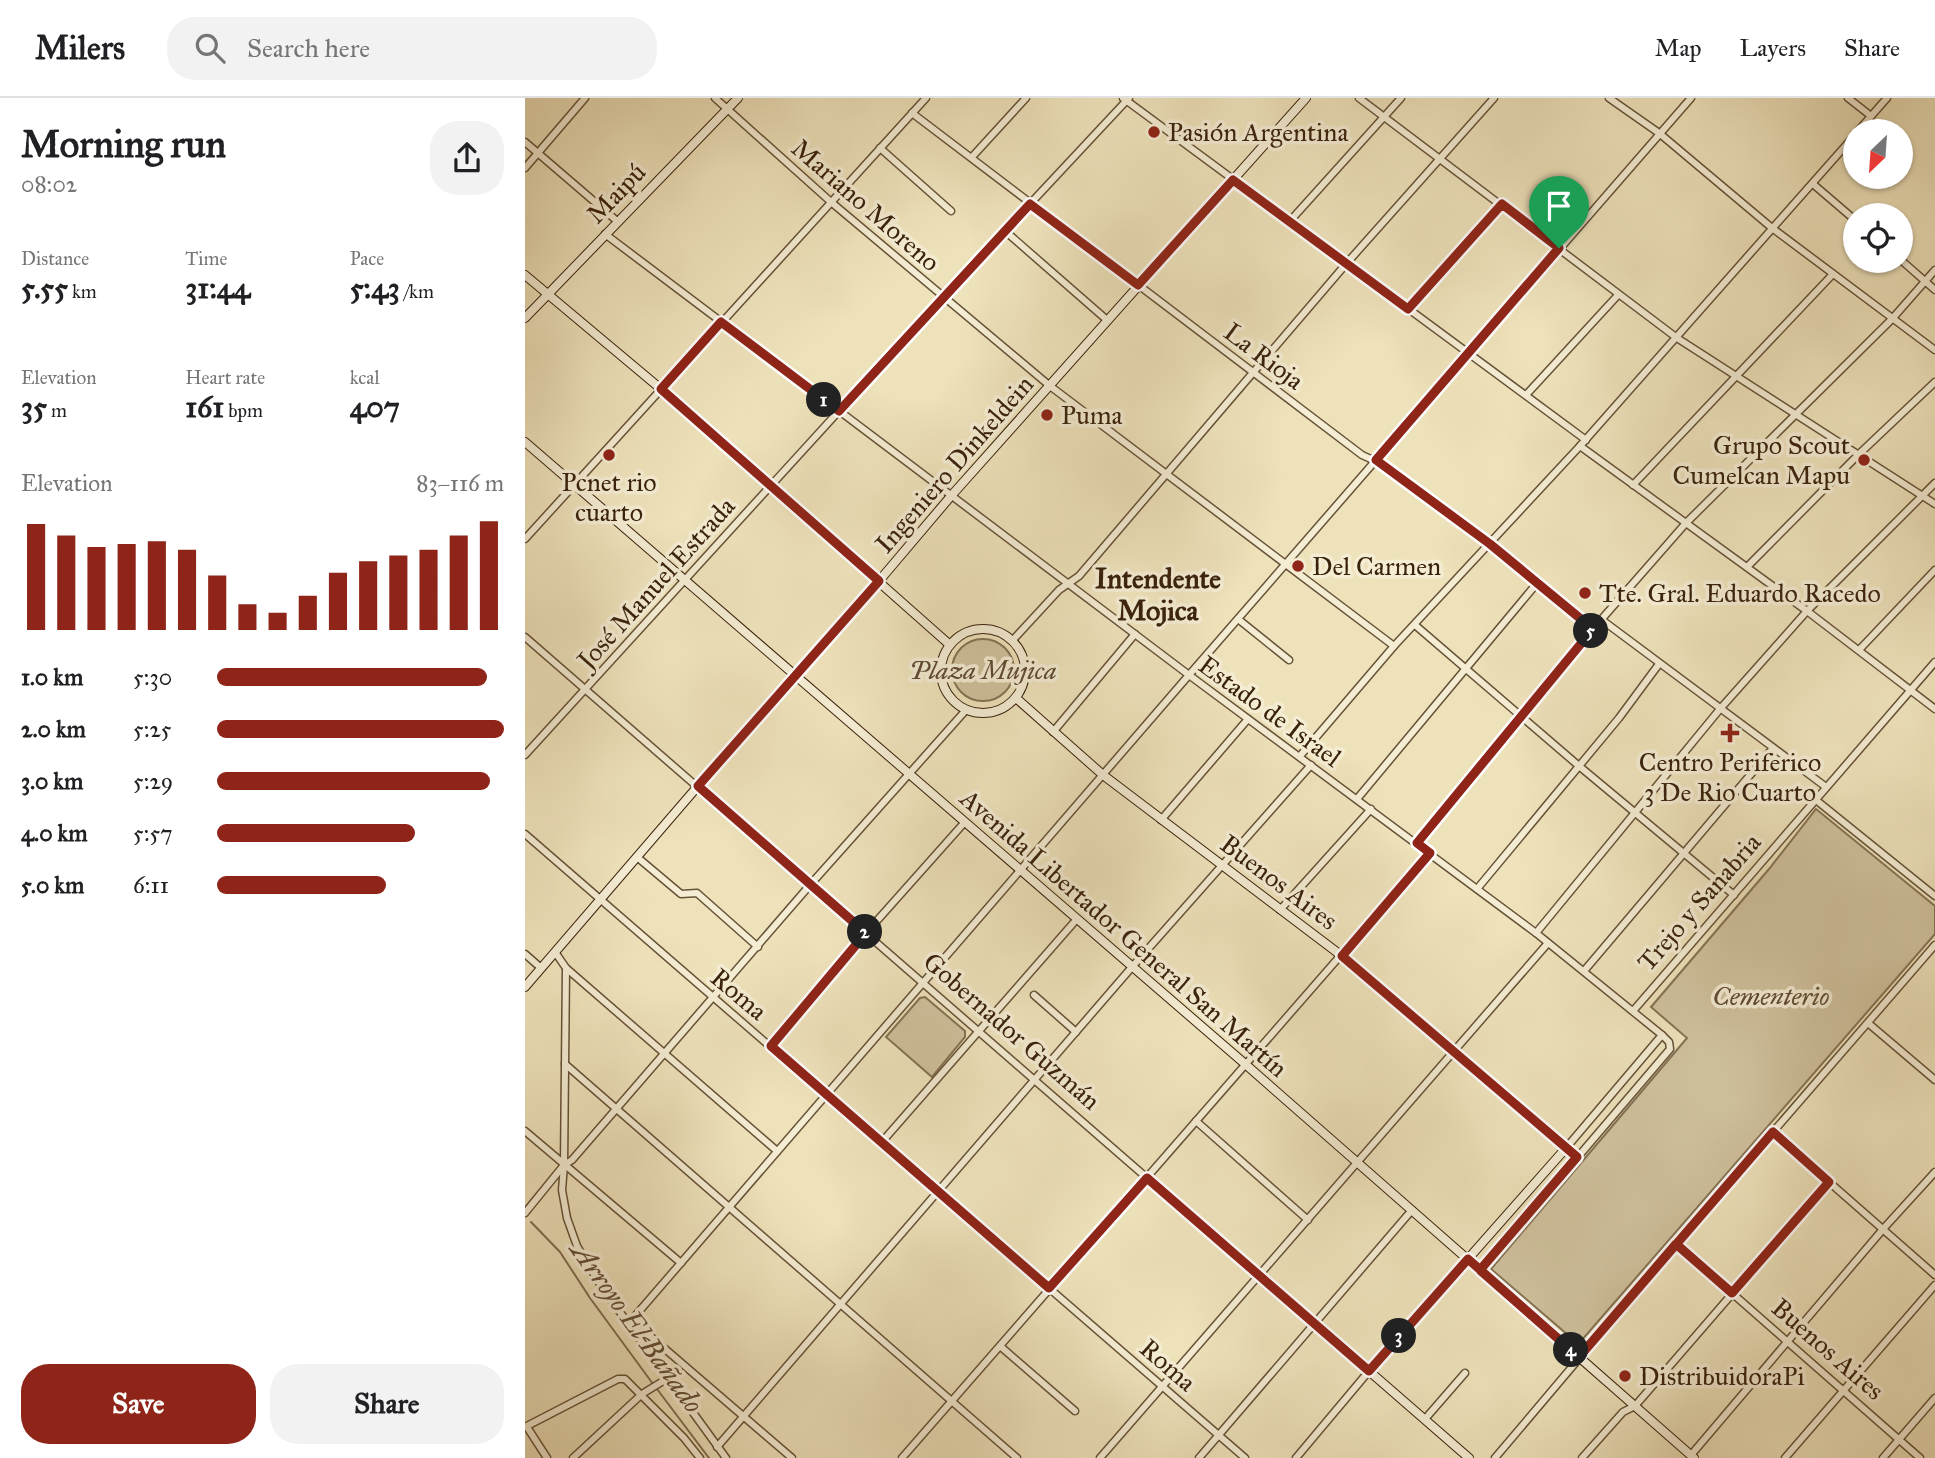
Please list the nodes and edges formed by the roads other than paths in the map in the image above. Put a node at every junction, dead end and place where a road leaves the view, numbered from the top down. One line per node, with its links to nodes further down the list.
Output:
1 (585, 98): 24 (street)
2 (715, 98): 15 (street, Mariano Moreno)
3 (738, 98): 15 (main road, Maipú)
4 (926, 98): 16 (street)
5 (1026, 98): 25 (street)
6 (1306, 98): 28 (main road, Ingeniero Dinkeldein)
7 (1359, 98): 18 (street)
8 (1401, 98): 18 (street)
9 (1495, 98): 26 (street)
10 (1609, 98): 20 (street)
11 (1691, 98): 20 (street)
12 (1847, 98): 17 (street)
13 (1887, 98): 17 (street)
14 (1127, 99): 28 (street); 31 (street, José Manuel Estrada)
15 (728, 109): 30 (street, Mariano Moreno); 35 (main road, Maipú)
16 (912, 113): 22 (street); 25 (street, La Rioja)
17 (1871, 116): 19 (street)
18 (1385, 117): 26 (street); 36 (street)
19 (1869, 119)
20 (1659, 133): 37 (street); 40 (street)
21 (525, 142): 24 (street)
22 (880, 148): 30 (street); 34 (street)
23 (1843, 149): 29 (street)
24 (538, 153): 27 (street); 35 (street)
25 (972, 157): 31 (street, La Rioja)
26 (1440, 159): 32 (street); 41 (street)
27 (525, 168)
28 (1233, 180): 36 (street); 47 (main road, Ingeniero Dinkeldein)
29 (1813, 184): 33 (street); 37 (street)
30 (831, 202): 51 (street, Mariano Moreno); 56 (street)
31 (1030, 204): 38 (street, José Manuel Estrada); 47 (street, La Rioja)
32 (1502, 204): 40 (street); 52 (street)
33 (1843, 210)
34 (951, 211)
35 (617, 221): 39 (main road, Maipú)
36 (1290, 221): 41 (street)
37 (1772, 229): 44 (street); 57 (street)
38 (1005, 231): 51 (street, José Manuel Estrada); 55 (street)
39 (605, 234): 49 (main road, Maipú); 56 (street, Estado de Israel)
40 (1559, 248): 50 (street); 59 (street)
41 (1346, 264): 52 (street); 60 (street)
42 (1935, 270): 46 (street)
43 (1913, 271): 46 (street)
44 (1833, 274): 54 (street); 61 (street)
45 (525, 275): 49 (main road)
46 (1925, 282): 48 (street); 54 (street)
47 (1138, 285): 55 (main road, Ingeniero Dinkeldein); 60 (street, La Rioja)
48 (1935, 290)
49 (547, 294): 53 (main road, Maipú); 64 (main road)
50 (1618, 295): 57 (street); 65 (street)
51 (943, 297): 63 (street, Mariano Moreno); 66 (street, José Manuel Estrada)
52 (1408, 309): 59 (street)
53 (525, 318)
54 (1892, 319): 58 (street); 67 (street)
55 (1107, 320): 63 (main road, Ingeniero Dinkeldein)
56 (721, 322): 64 (street); 66 (street, Estado de Israel)
57 (1677, 338): 61 (street); 68 (street)
58 (1935, 350)
59 (1469, 354): 65 (street); 72 (street)
60 (1255, 372): 72 (street, La Rioja); 73 (street)
61 (1735, 377): 67 (street); 76 (street)
62 (1935, 382): 71 (street)
63 (1050, 386): 73 (street, Mariano Moreno); 78 (main road, Ingeniero Dinkeldein)
64 (661, 389): 75 (street); 77 (main road)
65 (1526, 395): 68 (street)
66 (839, 411): 77 (street, José Manuel Estrada); 78 (street, Estado de Israel)
67 (1793, 415): 71 (street); 81 (street)
68 (1586, 440): 70 (street)
69 (525, 442): 75 (main road, Avenida Libertador General San Martín)
70 (1580, 446): 76 (street); 83 (street)
71 (1858, 455): 79 (street); 85 (street)
72 (1376, 460): 83 (street, La Rioja); 84 (street)
73 (1165, 475): 84 (street, Mariano Moreno); 89 (street)
74 (1935, 483): 79 (street)
75 (573, 484): 82 (street); 87 (main road, Avenida Libertador General San Martín)
76 (1633, 485): 81 (street)
77 (771, 486): 87 (street, José Manuel Estrada); 88 (main road)
78 (951, 496): 88 (main road, Ingeniero Dinkeldein); 89 (street, Estado de Israel)
79 (1922, 496): 80 (street); 91 (street)
80 (1935, 504)
81 (1686, 523): 85 (street); 93 (street)
82 (525, 539)
83 (1490, 544): 90 (street, La Rioja); 94 (street)
84 (1284, 566): 92 (street); 100 (street, Mariano Moreno)
85 (1747, 567): 91 (street)
86 (1935, 570): 101 (street)
87 (685, 580): 107 (main road, Avenida Libertador General San Martín); 108 (street, José Manuel Estrada)
88 (879, 581): 99 (main road); 107 (main road, Ingeniero Dinkeldein)
89 (1068, 582): 96 (street, Estado de Israel); 98 (street)
90 (1538, 582): 95 (street, La Rioja); 105 (street)
91 (1807, 611): 101 (street); 111 (street)
92 (1238, 619): 102 (street); 106 (street)
93 (1602, 620): 95 (street); 104 (street)
94 (1415, 625): 100 (street); 105 (street)
95 (1593, 629): 114 (street)
96 (1135, 634): 106 (street, Estado de Israel); 116 (street)
97 (525, 637): 108 (street, Gobernador Guzmán)
98 (1013, 641): 99 (main road); 110 (main road)
99 (950, 645): 113 (main road)
100 (1394, 646): 119 (street)
101 (1859, 650): 109 (street)
102 (1289, 660)
103 (1935, 662): 109 (street, Trejo y Sanabria)
104 (1659, 664): 111 (street); 121 (street)
105 (1466, 668): 114 (street); 126 (street)
106 (1189, 675): 115 (street, Estado de Israel); 122 (street)
107 (795, 676): 123 (main road, Avenida Libertador General San Martín); 124 (main road, Ingeniero Dinkeldein)
108 (586, 690): 118 (street, José Manuel Estrada); 124 (street, Gobernador Guzmán)
109 (1911, 690): 112 (street); 125 (street, Trejo y Sanabria)
110 (1016, 698): 113 (main road); 116 (main road, Buenos Aires)
111 (1720, 709): 117 (street); 129 (street)
112 (1935, 709)
113 (966, 710): 123 (street)
114 (1521, 716): 121 (street); 133 (street)
115 (1248, 719): 119 (street, Estado de Israel); 130 (street)
116 (1053, 732): 122 (main road, Buenos Aires)
117 (1773, 748): 125 (street); 135 (street)
118 (525, 755)
119 (1300, 756): 120 (street, Estado de Israel)
120 (1311, 765): 126 (street, Estado de Israel); 137 (street)
121 (1579, 766): 129 (street); 140 (street)
122 (1103, 775): 130 (main road, Buenos Aires); 138 (street)
123 (909, 776): 131 (main road, Avenida Libertador General San Martín); 139 (street)
124 (698, 786): 136 (main road, Ingeniero Dinkeldein); 139 (street, Gobernador Guzmán)
125 (1826, 787): 127 (street, Trejo y Sanabria)
126 (1357, 799): 128 (street, Estado de Israel)
127 (1816, 800): 141 (street, Trejo y Sanabria); 142 (street)
128 (1371, 809): 133 (street, Estado de Israel); 144 (street)
129 (1636, 813): 135 (street); 147 (street)
130 (1161, 820): 137 (main road, Buenos Aires)
131 (964, 823): 138 (main road, Avenida Libertador General San Martín); 146 (street)
132 (525, 834): 143 (street, Roma)
133 (1417, 843): 134 (street, Estado de Israel)
134 (1430, 853): 140 (street, Estado de Israel); 153 (street)
135 (1685, 854): 141 (street); 157 (street)
136 (637, 857): 143 (main road, Ingeniero Dinkeldein); 150 (street)
137 (1223, 866): 144 (main road, Buenos Aires); 154 (street)
138 (1021, 872): 145 (main road, Avenida Libertador General San Martín); 158 (street)
139 (810, 885): 146 (street, Gobernador Guzmán); 150 (street)
140 (1477, 889): 147 (street, Estado de Israel)
141 (1734, 895): 162 (street, Trejo y Sanabria)
142 (1935, 896)
143 (600, 900): 151 (main road, Ingeniero Dinkeldein); 161 (street, Roma)
144 (1280, 909): 153 (main road, Buenos Aires)
145 (1076, 920): 154 (main road, Avenida Libertador General San Martín); 164 (street)
146 (866, 933): 158 (street, Gobernador Guzmán); 167 (street)
147 (1536, 933): 148 (street, Estado de Israel)
148 (1548, 943): 157 (street, Estado de Israel); 168 (street)
149 (1935, 945): 163 (street)
150 (758, 947): 161 (street)
151 (555, 952): 155 (main road, Ingeniero Dinkeldein); 156 (street)
152 (525, 954): 155 (street)
153 (1342, 956): 168 (main road, Buenos Aires); 170 (street)
154 (1132, 967): 165 (street); 170 (main road, Avenida Libertador General San Martín)
155 (541, 968): 159 (main road, Ingeniero Dinkeldein)
156 (566, 968): 169 (street); 171 (street)
157 (1584, 971): 162 (street, Estado de Israel)
158 (923, 982): 164 (street, Gobernador Guzmán); 174 (street)
159 (525, 987)
160 (1034, 995): 165 (street)
161 (714, 998): 167 (street, Roma); 169 (street)
162 (1633, 1011): 166 (street, Estado de Israel)
163 (1868, 1023): 173 (street); 178 (street)
164 (979, 1031): 172 (street, Gobernador Guzmán); 179 (street)
165 (1076, 1032): 172 (street)
166 (1663, 1035): 180 (street); 182 (street, Estado de Israel)
167 (771, 1046): 174 (street, Roma)
168 (1453, 1052): 180 (main road, Buenos Aires); 183 (street)
169 (666, 1054): 175 (street); 181 (street)
170 (1244, 1063): 176 (street); 183 (main road, Avenida Libertador General San Martín)
171 (565, 1064): 175 (street); 184 (street)
172 (1035, 1080): 186 (street, Gobernador Guzmán); 188 (street)
173 (1935, 1080)
174 (827, 1094): 179 (street, Roma); 181 (street)
175 (618, 1109): 184 (street); 189 (street)
176 (1196, 1121): 186 (street); 192 (street)
177 (525, 1131): 184 (street)
178 (1773, 1132): 187 (street); 194 (street)
179 (881, 1143): 188 (street, Roma)
180 (1566, 1148): 182 (main road, Buenos Aires); 195 (main road)
181 (777, 1151): 189 (street)
182 (1577, 1157): 197 (main road)
183 (1357, 1162): 190 (main road, Avenida Libertador General San Martín); 192 (street)
184 (564, 1165): 191 (street); 196 (street); 205 (street)
185 (1934, 1175): 193 (street)
186 (1147, 1178): 198 (street, Gobernador Guzmán); 201 (street)
187 (1829, 1182): 193 (street); 202 (street)
188 (938, 1193): 201 (street, Roma); 203 (street)
189 (728, 1207): 196 (street); 203 (street)
190 (1412, 1210): 195 (main road, Avenida Libertador General San Martín); 204 (street)
191 (525, 1213)
192 (1308, 1220): 198 (street)
193 (1884, 1228): 199 (street); 206 (street)
194 (1676, 1244): 202 (street, Buenos Aires); 208 (street)
195 (1468, 1259): 197 (main road, Avenida Libertador General San Martín); 209 (main road)
196 (681, 1263): 205 (street)
197 (1480, 1270): 208 (main road, Avenida Libertador General San Martín)
198 (1259, 1275): 204 (street, Gobernador Guzmán); 212 (street)
199 (1935, 1275)
200 (1935, 1285): 213 (street)
201 (1049, 1288): 207 (street); 212 (street, Roma)
202 (1732, 1293): 206 (street, Buenos Aires); 217 (street)
203 (841, 1305): 216 (street); 219 (street)
204 (1314, 1324): 209 (street, Gobernador Guzmán); 222 (street)
205 (632, 1326): 211 (street); 219 (street)
206 (1787, 1341): 213 (street, Buenos Aires); 226 (street)
207 (1000, 1346): 216 (street); 218 (street)
208 (1579, 1357): 217 (main road, Avenida Libertador General San Martín); 240 (street)
209 (1369, 1371): 220 (main road, Gobernador Guzmán); 238 (street)
210 (1465, 1373): 220 (street)
211 (669, 1378): 214 (street); 224 (street)
212 (1162, 1386): 222 (street, Roma); 235 (street)
213 (1844, 1392): 223 (street, Buenos Aires); 242 (street)
214 (642, 1394): 221 (street); 228 (street); 229 (street)
215 (1935, 1398): 223 (street)
216 (952, 1401): 225 (street); 232 (street)
217 (1635, 1406): 226 (main road, Avenida Libertador General San Martín); 241 (street)
218 (1075, 1411)
219 (743, 1417): 224 (street); 231 (street)
220 (1425, 1419): 239 (main road, Gobernador Guzmán)
221 (526, 1427): 227 (street)
222 (1219, 1436): 236 (street); 237 (street, Roma)
223 (1899, 1439): 243 (street); 244 (street, Buenos Aires)
224 (717, 1447): 230 (street)
225 (1010, 1452): 233 (street); 234 (street)
226 (1691, 1457)
227 (547, 1458)
228 (573, 1458)
229 (700, 1458)
230 (726, 1458)
231 (792, 1458)
232 (902, 1458)
233 (1004, 1458)
234 (1017, 1458)
235 (1100, 1458)
236 (1199, 1458)
237 (1245, 1458)
238 (1296, 1458)
239 (1469, 1458)
240 (1495, 1458)
241 (1582, 1458)
242 (1785, 1458)
243 (1883, 1458)
244 (1920, 1458)

